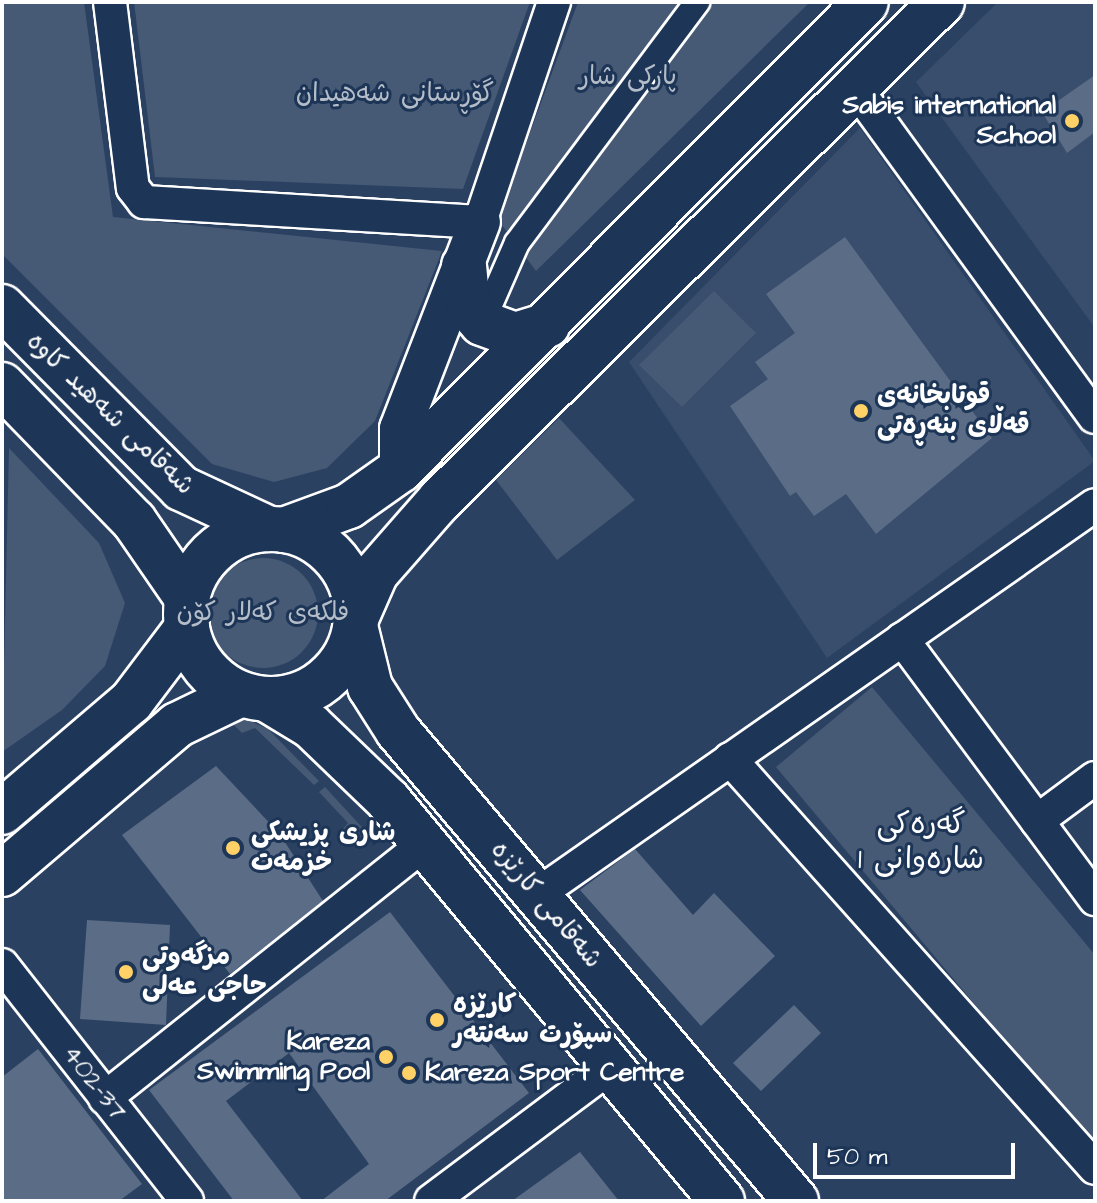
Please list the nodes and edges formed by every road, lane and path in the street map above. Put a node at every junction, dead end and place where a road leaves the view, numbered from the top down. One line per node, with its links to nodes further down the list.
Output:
1 (110, 2): 7 (street)
2 (554, 2): 7 (street)
3 (697, 2): 10 (street)
4 (866, 2): 11 (main road)
5 (942, 2): 6 (main road)
6 (857, 90): 13 (street); 18 (main road)
7 (480, 222): 8 (street)
8 (464, 266): 10 (main road); 14 (street)
9 (2, 307): 16 (main road, شەقامی شەهید کاوە)
10 (482, 323): 11 (main road)
11 (548, 325): 14 (main road)
12 (4, 389): 17 (main road, شەقامی شەهید کاوە)
13 (1095, 417)
14 (400, 470): 16 (main road)
15 (1095, 505): 19 (street)
16 (276, 529): 17 (main road); 18 (main road)
17 (187, 613): 20 (main road); 23 (main road)
18 (356, 623): 20 (main road); 27 (main road, شەقامی کارێزە)
19 (902, 639): 21 (street); 24 (street)
20 (255, 697): 25 (main road, شەقامی کارێزە); 26 (main road)
21 (730, 759): 27 (street); 32 (street)
22 (1095, 778): 24 (street)
23 (2, 812)
24 (1037, 821): 28 (street)
25 (426, 843): 30 (main road, شەقامی کارێزە); 31 (street)
26 (2, 874)
27 (538, 894): 36 (main road, شەقامی کارێزە)
28 (1095, 899)
29 (2, 965): 31 (street, 402-37)
30 (609, 1068): 34 (street); 35 (main road, شەقامی کارێزە)
31 (105, 1098): 33 (street, 402-37)
32 (1095, 1168)
33 (187, 1201)
34 (431, 1201)
35 (722, 1201)
36 (796, 1201)

